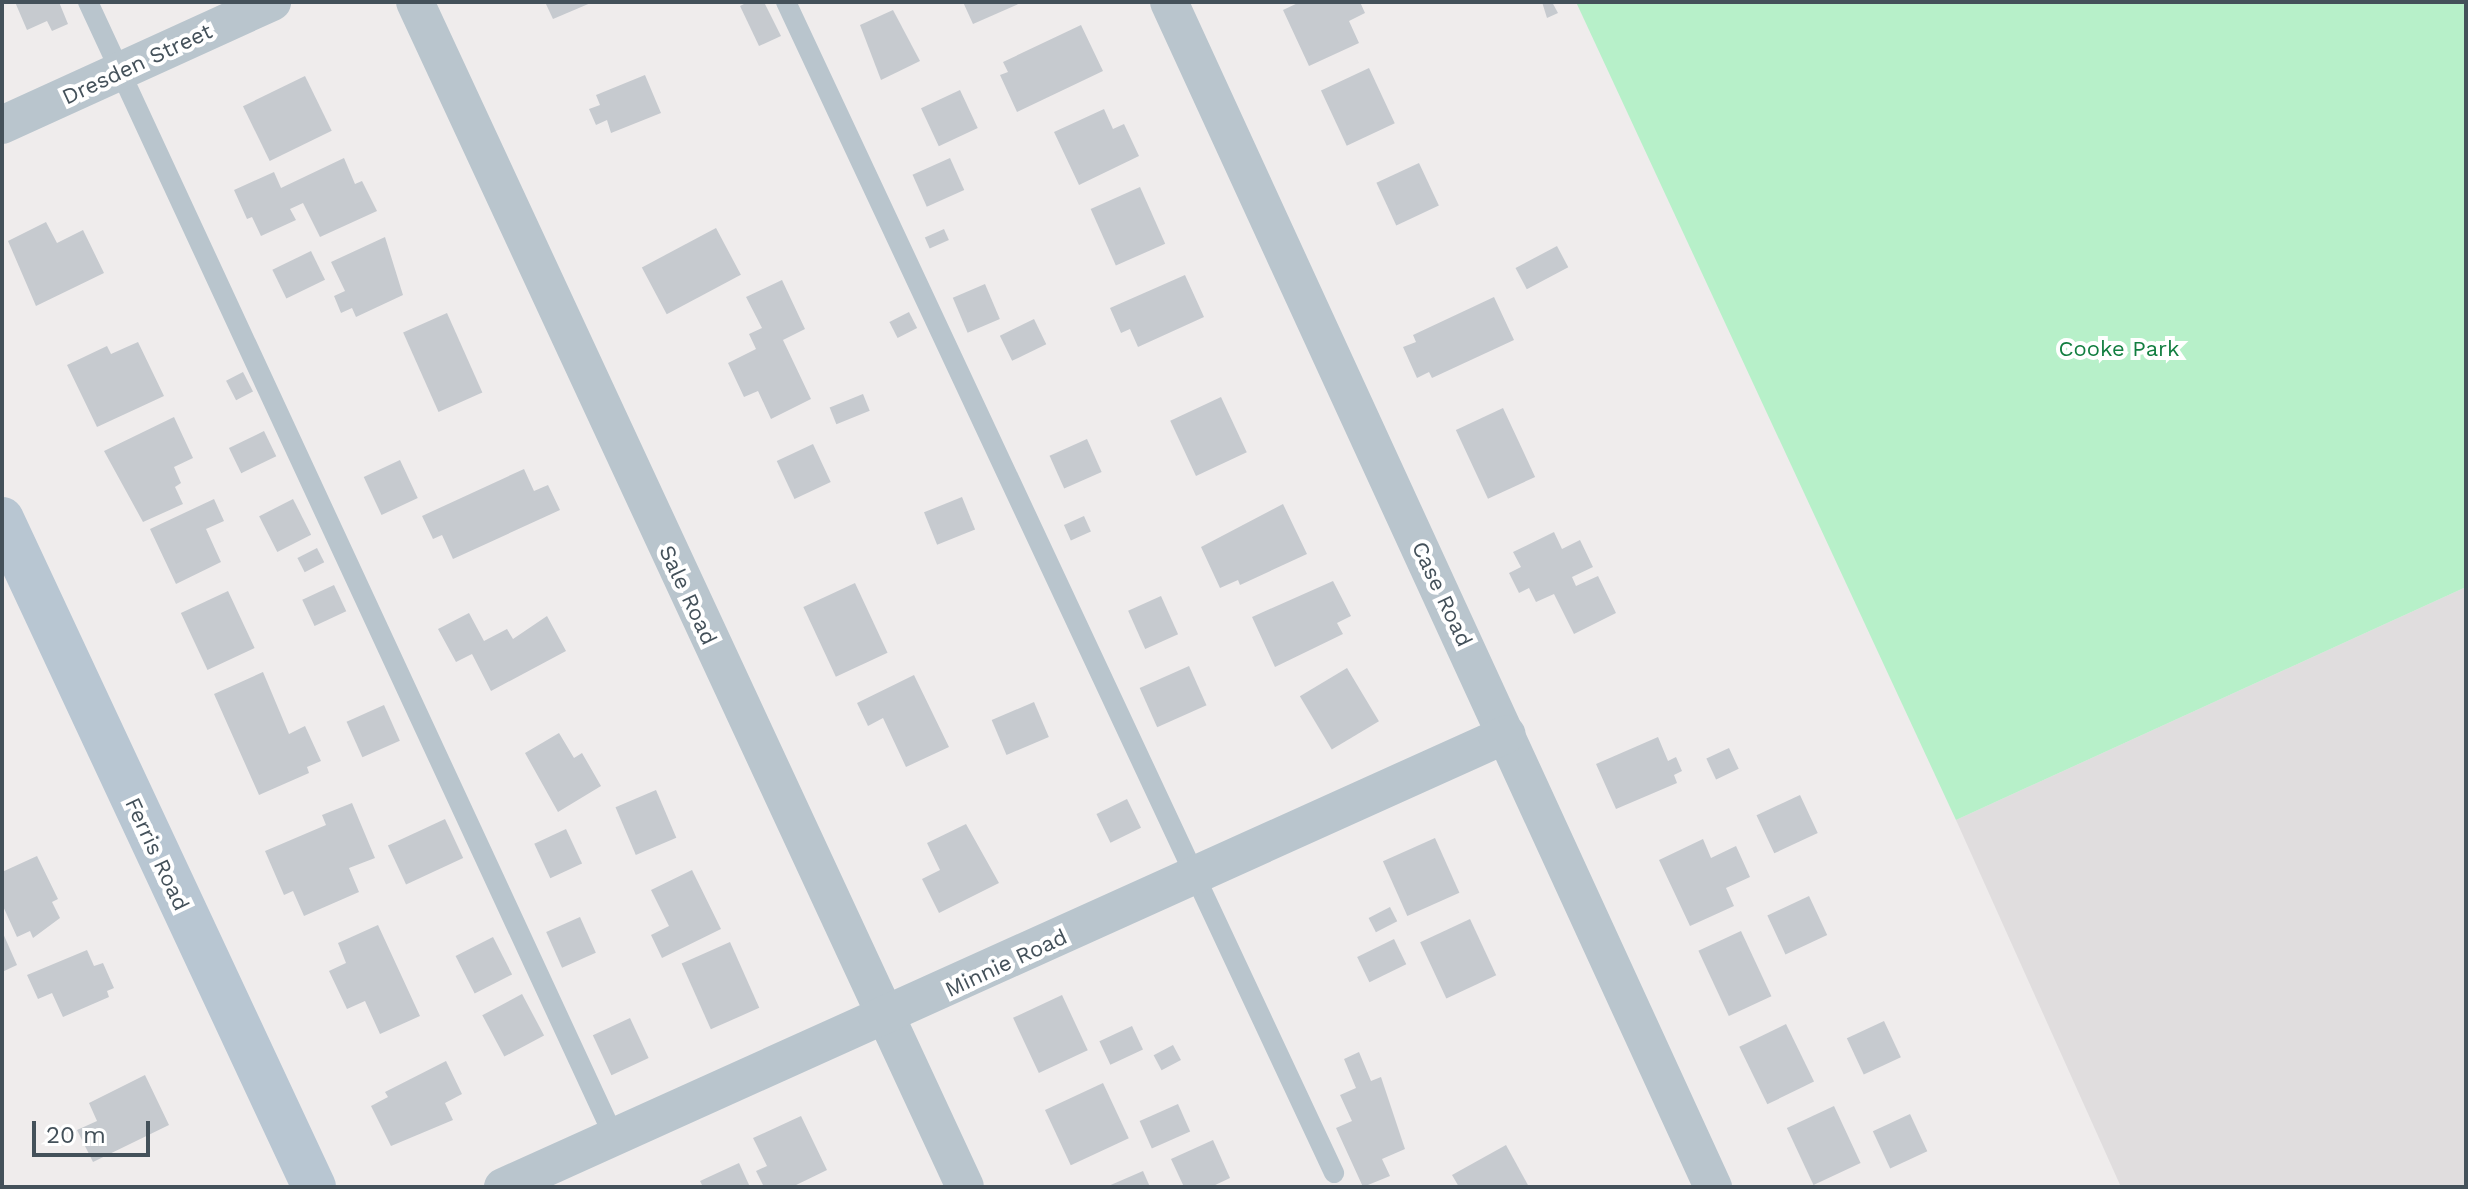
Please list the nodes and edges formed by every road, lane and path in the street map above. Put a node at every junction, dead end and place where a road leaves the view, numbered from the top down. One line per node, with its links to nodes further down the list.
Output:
1 (88, 2): 6 (lane)
2 (272, 2): 6 (street, Dresden Street)
3 (415, 2): 11 (street, Sale Road)
4 (786, 2): 10 (lane)
5 (1169, 2): 9 (street, Case Road)
6 (120, 71): 7 (street, Dresden Street); 12 (lane)
7 (2, 125)
8 (2, 519): 14 (main road, Ferris Road)
9 (1507, 734): 10 (street, Minnie Road); 17 (street, Case Road)
10 (1195, 877): 11 (street, Minnie Road); 13 (lane)
11 (886, 1018): 12 (street, Minnie Road); 16 (street, Sale Road)
12 (615, 1139): 15 (street, Minnie Road)
13 (1334, 1173)
14 (314, 1187)
15 (503, 1187)
16 (965, 1187)
17 (1713, 1187)

